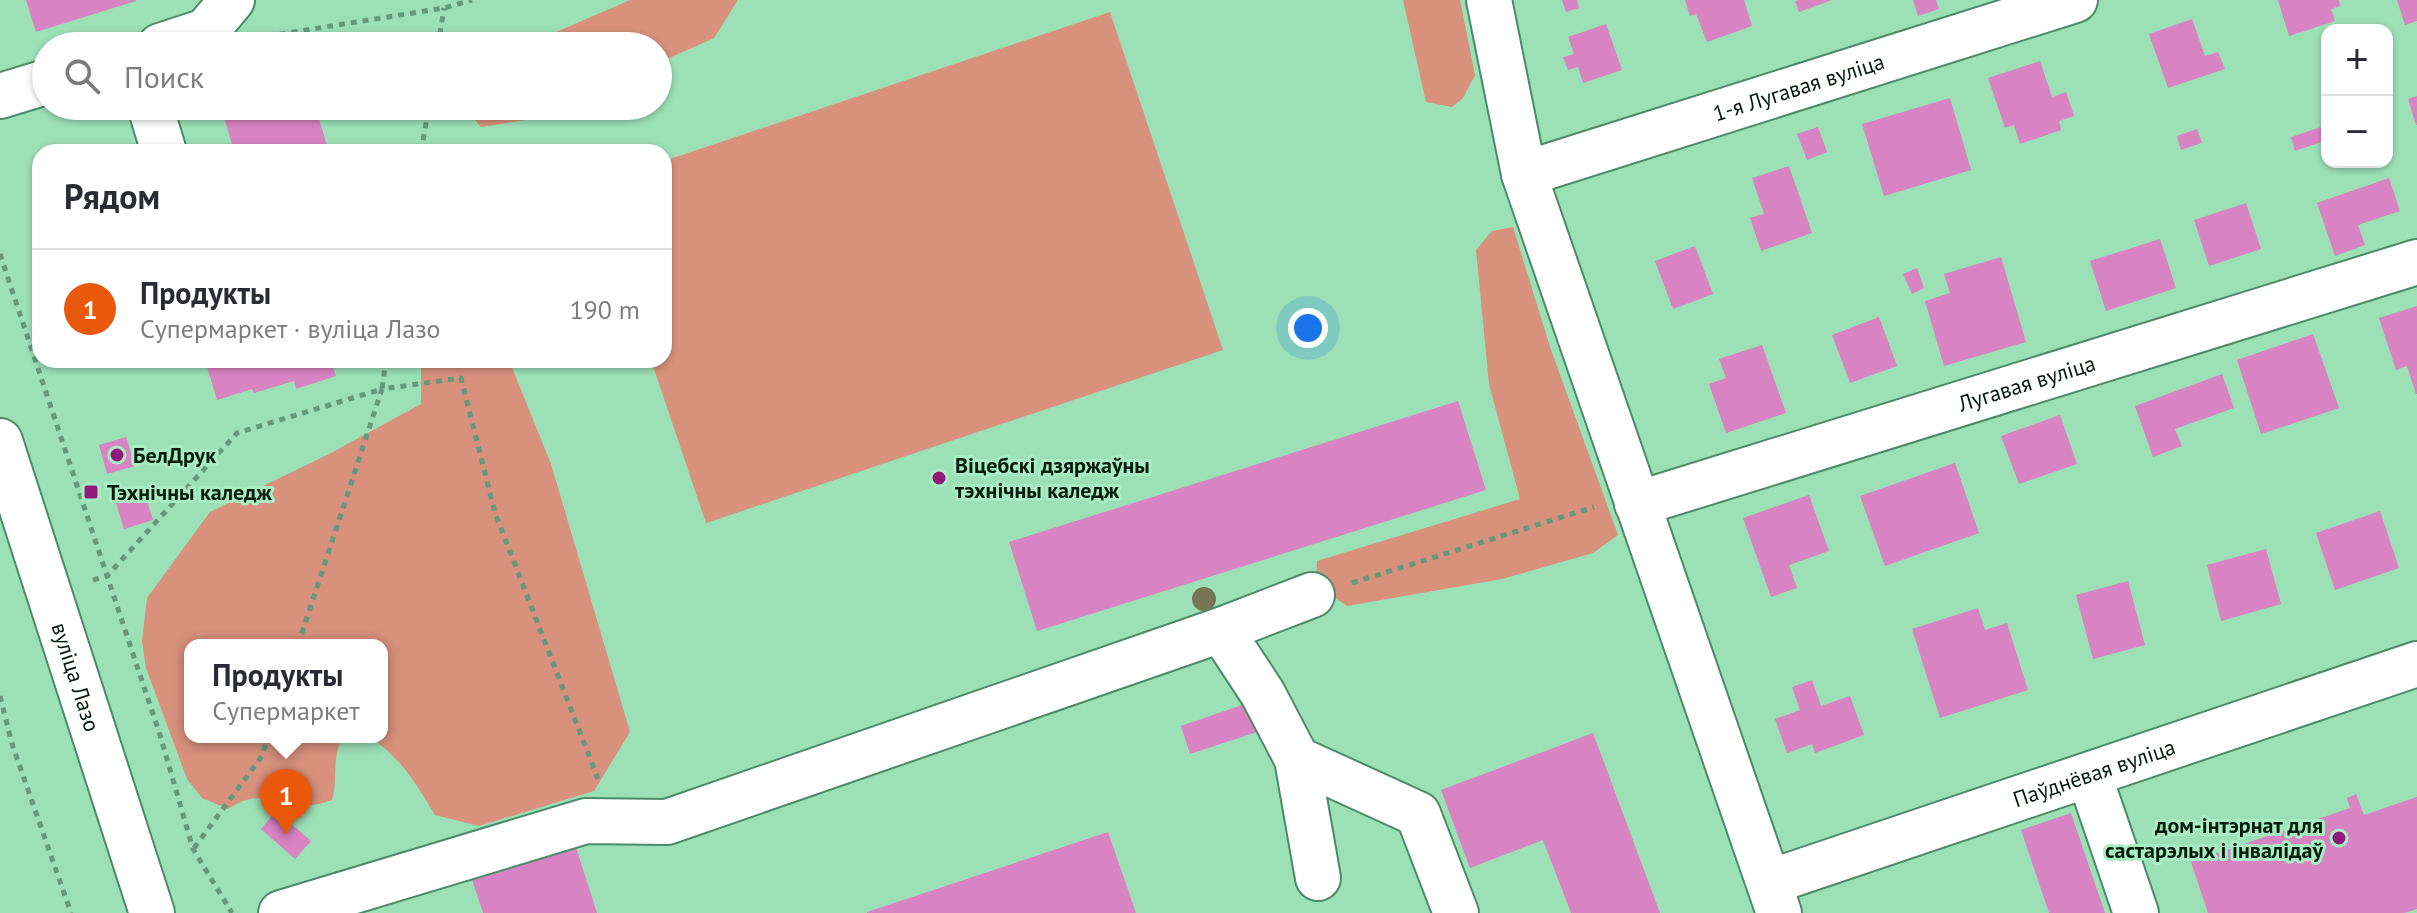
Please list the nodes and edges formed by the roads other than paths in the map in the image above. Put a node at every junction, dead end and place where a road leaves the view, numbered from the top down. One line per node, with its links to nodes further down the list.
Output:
1 (1489, 0): 9 (street)
2 (2075, 0): 9 (street, 1-я Лугавая вуліца)
3 (219, 16): 4 (street)
4 (188, 32)
5 (32, 86): 6 (street)
6 (0, 96)
7 (154, 120): 8 (street)
8 (162, 144)
9 (1524, 174): 12 (street)
10 (2417, 262): 12 (street, Лугавая вуліца)
11 (0, 441): 20 (street, вуліца Лазо)
12 (1634, 498): 19 (street)
13 (1312, 595): 14 (street)
14 (1221, 630): 16 (street); 21 (street)
15 (2417, 664): 17 (street, Паўднёвая вуліца)
16 (1297, 759): 18 (street); 22 (street)
17 (2089, 775): 19 (street, Паўднёвая вуліца); 23 (street)
18 (1318, 878)
19 (1774, 898)
20 (152, 913)
21 (281, 913)
22 (1456, 913)
23 (2136, 913)

